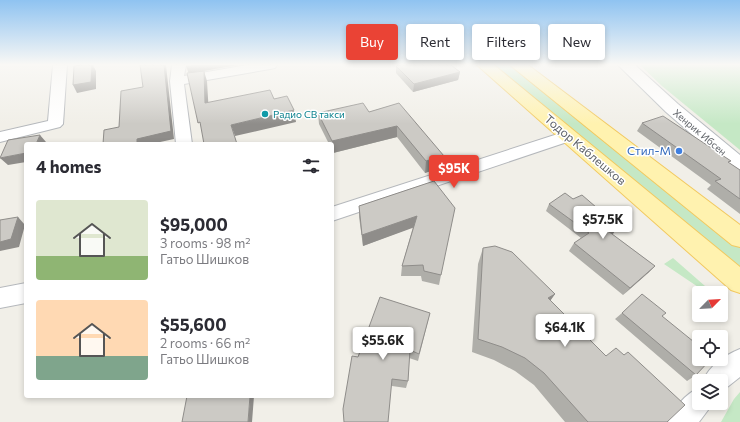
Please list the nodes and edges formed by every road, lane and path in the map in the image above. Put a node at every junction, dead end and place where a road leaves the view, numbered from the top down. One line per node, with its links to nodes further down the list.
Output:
1 (58, 85): 7 (street)
2 (177, 85): 8 (street)
3 (508, 85): 6 (main road, Тодор Каблешков)
4 (543, 85): 11 (main road, Тодор Каблешков)
5 (647, 85): 9 (main road, Хенрик Ибсен)
6 (567, 136): 10 (street); 12 (main road, Тодор Каблешков)
7 (0, 137)
8 (184, 142)
9 (740, 165)
10 (334, 213)
11 (740, 238)
12 (740, 282)
13 (24, 293): 14 (street)
14 (0, 298)
15 (740, 361): 16 (street)
16 (724, 374)
17 (692, 410): 18 (street)
18 (682, 422)

